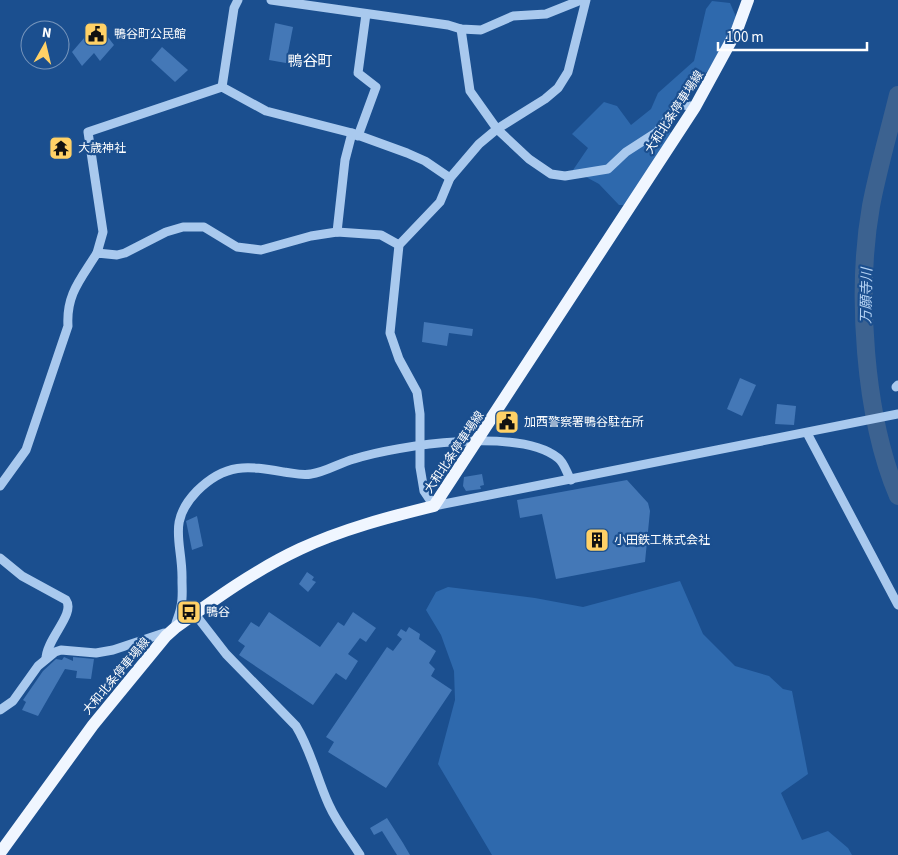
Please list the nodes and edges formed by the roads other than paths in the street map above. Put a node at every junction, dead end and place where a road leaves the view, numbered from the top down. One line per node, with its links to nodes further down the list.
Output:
1 (238, 0): 9 (street)
2 (271, 0): 6 (street)
3 (581, 0): 8 (street)
4 (586, 0): 11 (street)
5 (748, 0): 10 (main road, 大和北条停車場線)
6 (336, 4): 7 (street)
7 (366, 14): 8 (street); 12 (street)
8 (461, 29): 11 (street)
9 (222, 87): 12 (street); 16 (street)
10 (695, 107): 11 (street); 19 (main road, 大和北条停車場線)
11 (497, 130): 13 (street)
12 (355, 134): 13 (street); 14 (street)
13 (450, 178): 15 (street)
14 (336, 232): 15 (street); 16 (street)
15 (399, 246): 20 (street)
16 (97, 253): 22 (street)
17 (896, 415): 18 (street)
18 (807, 433): 21 (street); 25 (street)
19 (478, 442): 20 (street); 21 (street); 23 (main road, 大和北条停車場線)
20 (419, 444): 23 (street); 27 (street)
21 (571, 480): 23 (street)
22 (0, 486)
23 (434, 506): 26 (main road, 大和北条停車場線)
24 (0, 558): 28 (street)
25 (898, 605)
26 (195, 614): 27 (main road, 大和北条停車場線); 31 (street)
27 (171, 632): 28 (street); 30 (main road, 大和北条停車場線)
28 (46, 659): 29 (street)
29 (0, 710)
30 (0, 853)
31 (360, 855)

